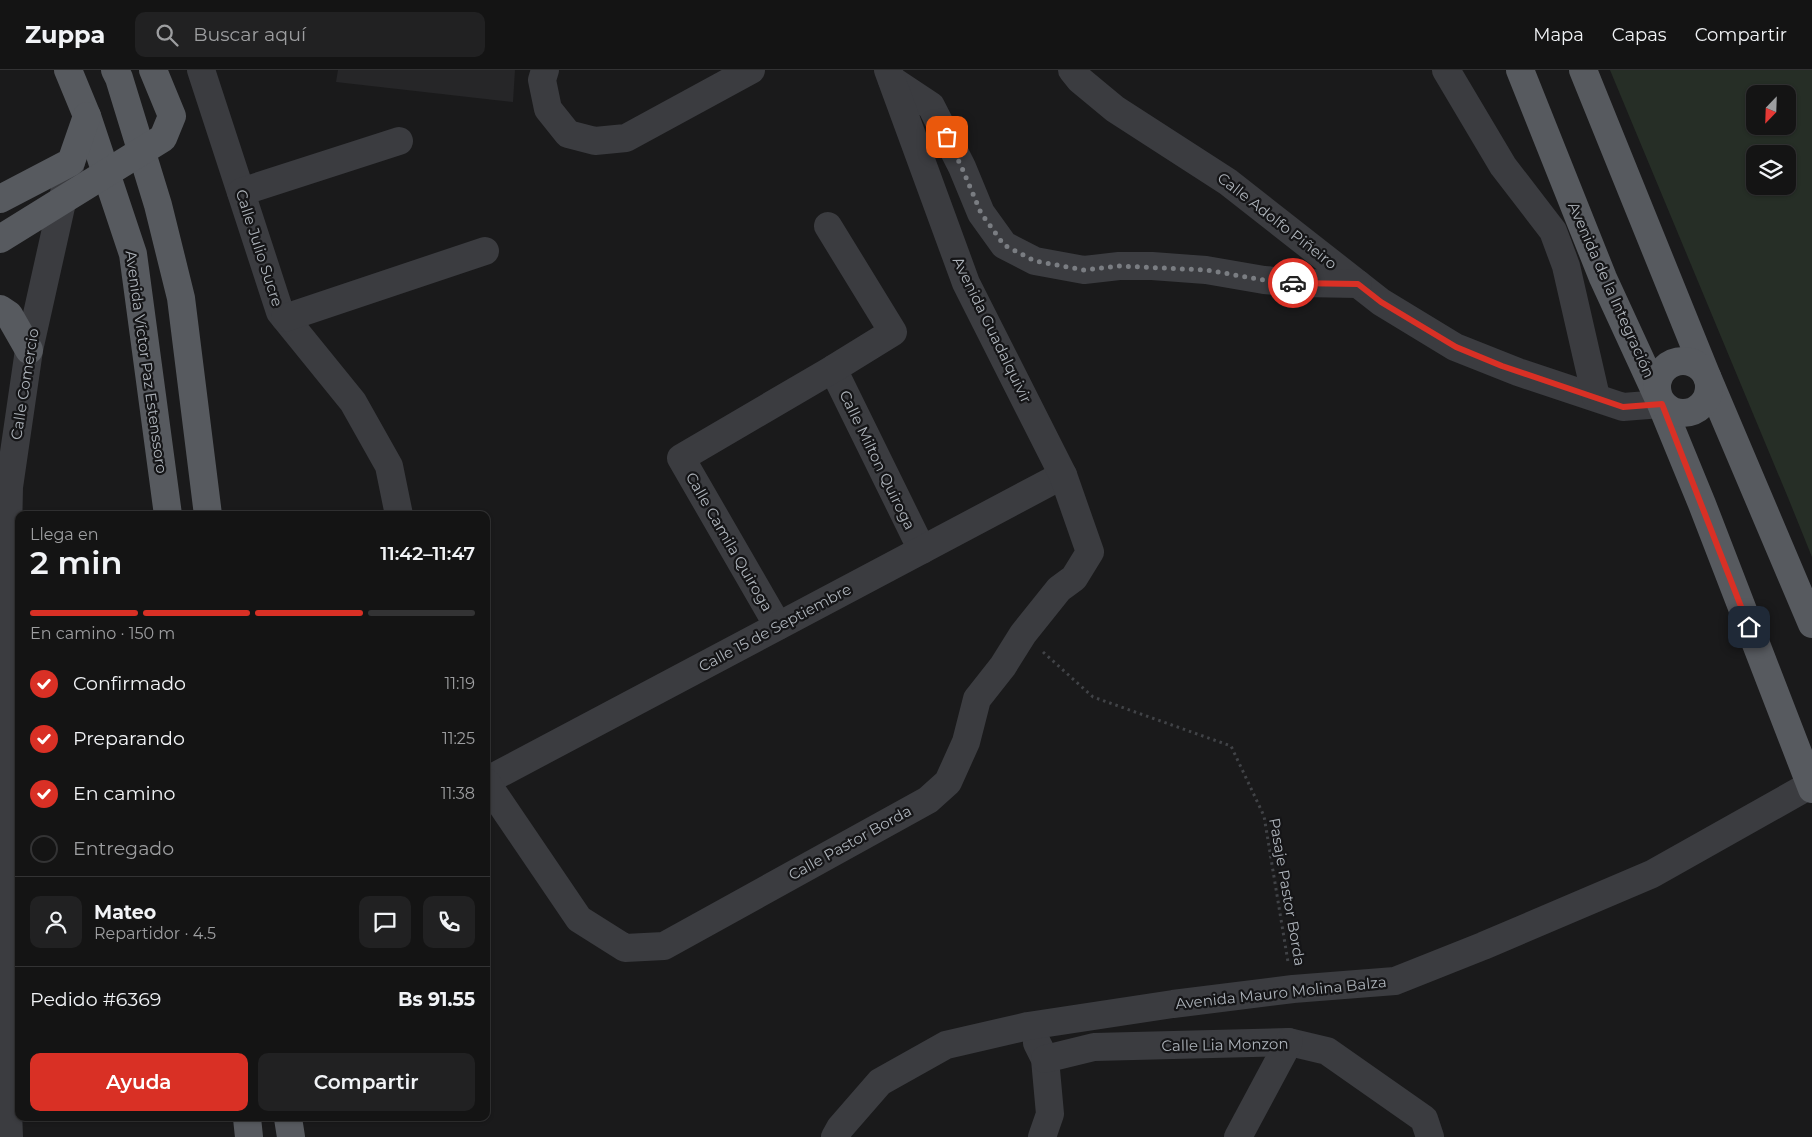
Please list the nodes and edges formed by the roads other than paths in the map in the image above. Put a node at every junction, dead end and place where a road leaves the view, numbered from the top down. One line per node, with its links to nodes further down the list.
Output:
1 (68, 70): 12 (main road, Avenida Víctor Paz Estenssoro)
2 (115, 70): 30 (main road)
3 (153, 70): 18 (main road)
4 (545, 70): 5 (street)
5 (751, 70)
6 (1072, 70): 20 (street, Calle Adolfo Piñeiro)
7 (1446, 70): 26 (street)
8 (1520, 70): 27 (main road, Avenida de la Integración)
9 (1583, 70): 25 (main road)
10 (207, 72): 15 (street, Calle Julio Sucre)
11 (890, 75): 20 (street); 28 (street, Avenida Guadalquivir)
12 (87, 116): 14 (main road, Calle Comercio); 29 (main road, Avenida Víctor Paz Estenssoro)
13 (399, 141): 15 (street)
14 (71, 162): 16 (main road); 23 (street, Calle Comercio)
15 (241, 192): 22 (street, Calle Julio Sucre)
16 (0, 198)
17 (828, 226): 24 (street)
18 (0, 238)
19 (486, 251): 22 (street)
20 (1358, 284): 26 (street, Calle Adolfo Piñeiro)
21 (0, 309): 23 (main road)
22 (285, 318): 31 (street, Calle Julio Sucre)
23 (29, 350): 43 (street, Calle Comercio)
24 (833, 369): 32 (street, Calle Milton Quiroga); 34 (street, Calle Camila Quiroga)
25 (1706, 374): 27 (main road); 27 (main road); 33 (main road)
26 (1596, 397): 27 (street, Calle Adolfo Piñeiro)
27 (1662, 404): 36 (main road, Avenida de la Integración)
28 (1063, 475): 32 (street, Calle 15 de Septiembre); 37 (street, Calle Pastor Borda)
29 (167, 511)
30 (208, 511)
31 (399, 511)
32 (922, 550): 34 (street, Calle 15 de Septiembre)
33 (1812, 624)
34 (778, 626): 35 (street, Calle 15 de Septiembre)
35 (490, 780)
36 (1811, 786): 38 (street, Avenida Mauro Molina Balza)
37 (490, 788)
38 (1028, 1026): 40 (street); 46 (street, Avenida Mauro Molina Balza)
39 (1289, 1042): 40 (street, Calle Lia Monzon); 48 (street); 49 (street, Calle Lia Monzon)
40 (1045, 1059): 47 (street)
41 (247, 1121): 44 (main road)
42 (288, 1121): 45 (main road)
43 (9, 1137)
44 (249, 1137)
45 (291, 1137)
46 (835, 1137)
47 (1042, 1137)
48 (1238, 1137)
49 (1430, 1137)

